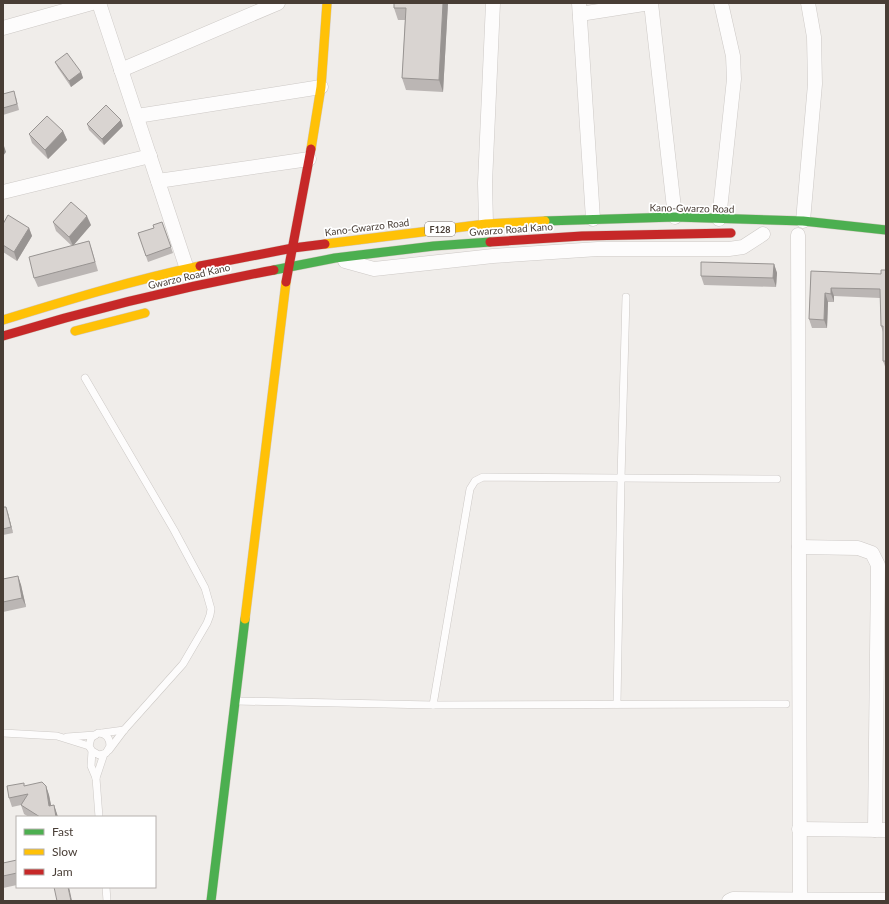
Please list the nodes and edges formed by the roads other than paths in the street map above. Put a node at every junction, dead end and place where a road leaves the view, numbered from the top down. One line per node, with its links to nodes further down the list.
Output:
1 (92, 3): 10 (street)
2 (99, 3): 11 (street)
3 (278, 3): 11 (street)
4 (327, 3): 12 (main road)
5 (493, 3): 22 (street)
6 (651, 3): 9 (street); 18 (street)
7 (721, 3): 20 (street)
8 (808, 3): 21 (street)
9 (579, 9): 19 (street)
10 (3, 28)
11 (121, 70): 13 (street)
12 (321, 87): 13 (street); 15 (main road)
13 (137, 116): 14 (street)
14 (150, 156): 16 (street); 17 (street)
15 (309, 159): 16 (street); 26 (main road)
16 (158, 181): 29 (street)
17 (3, 192)
18 (675, 217): 19 (main road, Kano-Gwarzo Road / F128); 20 (main road, Kano-Gwarzo Road / F128)
19 (593, 219): 22 (main road, Kano-Gwarzo Road / F128)
20 (719, 219): 21 (main road, Kano-Gwarzo Road / F128)
21 (803, 221): 23 (main road, Kano-Gwarzo Road / F128)
22 (486, 224): 26 (main road, Kano-Gwarzo Road / F128)
23 (886, 230)
24 (756, 234): 27 (main road, Gwarzo Road Kano / F128); 27 (street)
25 (798, 235): 42 (street)
26 (292, 248): 28 (main road); 29 (main road, Kano-Gwarzo Road / F128)
27 (333, 258): 28 (main road, Gwarzo Road Kano / F128)
28 (288, 267): 30 (main road, Gwarzo Road Kano / F128); 43 (main road)
29 (187, 269): 34 (main road, Kano-Gwarzo Road / F128)
30 (234, 277): 31 (main road); 35 (main road, Gwarzo Road Kano / F128)
31 (229, 290)
32 (626, 297): 40 (lane)
33 (157, 309): 36 (main road)
34 (3, 320)
35 (27, 329): 37 (main road, Gwarzo Road Kano / F128); 38 (main road)
36 (63, 334)
37 (3, 336)
38 (36, 336)
39 (85, 378): 47 (lane)
40 (621, 478): 41 (lane); 44 (lane); 46 (lane)
41 (777, 479)
42 (799, 547): 55 (street); 56 (street)
43 (236, 701): 46 (lane); 61 (main road)
44 (617, 704): 45 (lane); 46 (lane)
45 (786, 704)
46 (434, 705)
47 (124, 730): 49 (lane); 52 (lane)
48 (3, 733): 50 (lane)
49 (98, 734): 50 (lane); 51 (lane); 52 (lane)
50 (64, 737): 51 (lane)
51 (90, 749): 52 (lane); 53 (lane)
52 (106, 752): 53 (lane)
53 (96, 778): 54 (lane)
54 (99, 816)
55 (799, 829): 56 (street); 58 (street)
56 (880, 830)
57 (106, 888): 60 (lane)
58 (802, 900): 59 (street); 62 (street)
59 (886, 900)
60 (107, 901)
61 (211, 901)
62 (729, 901)

